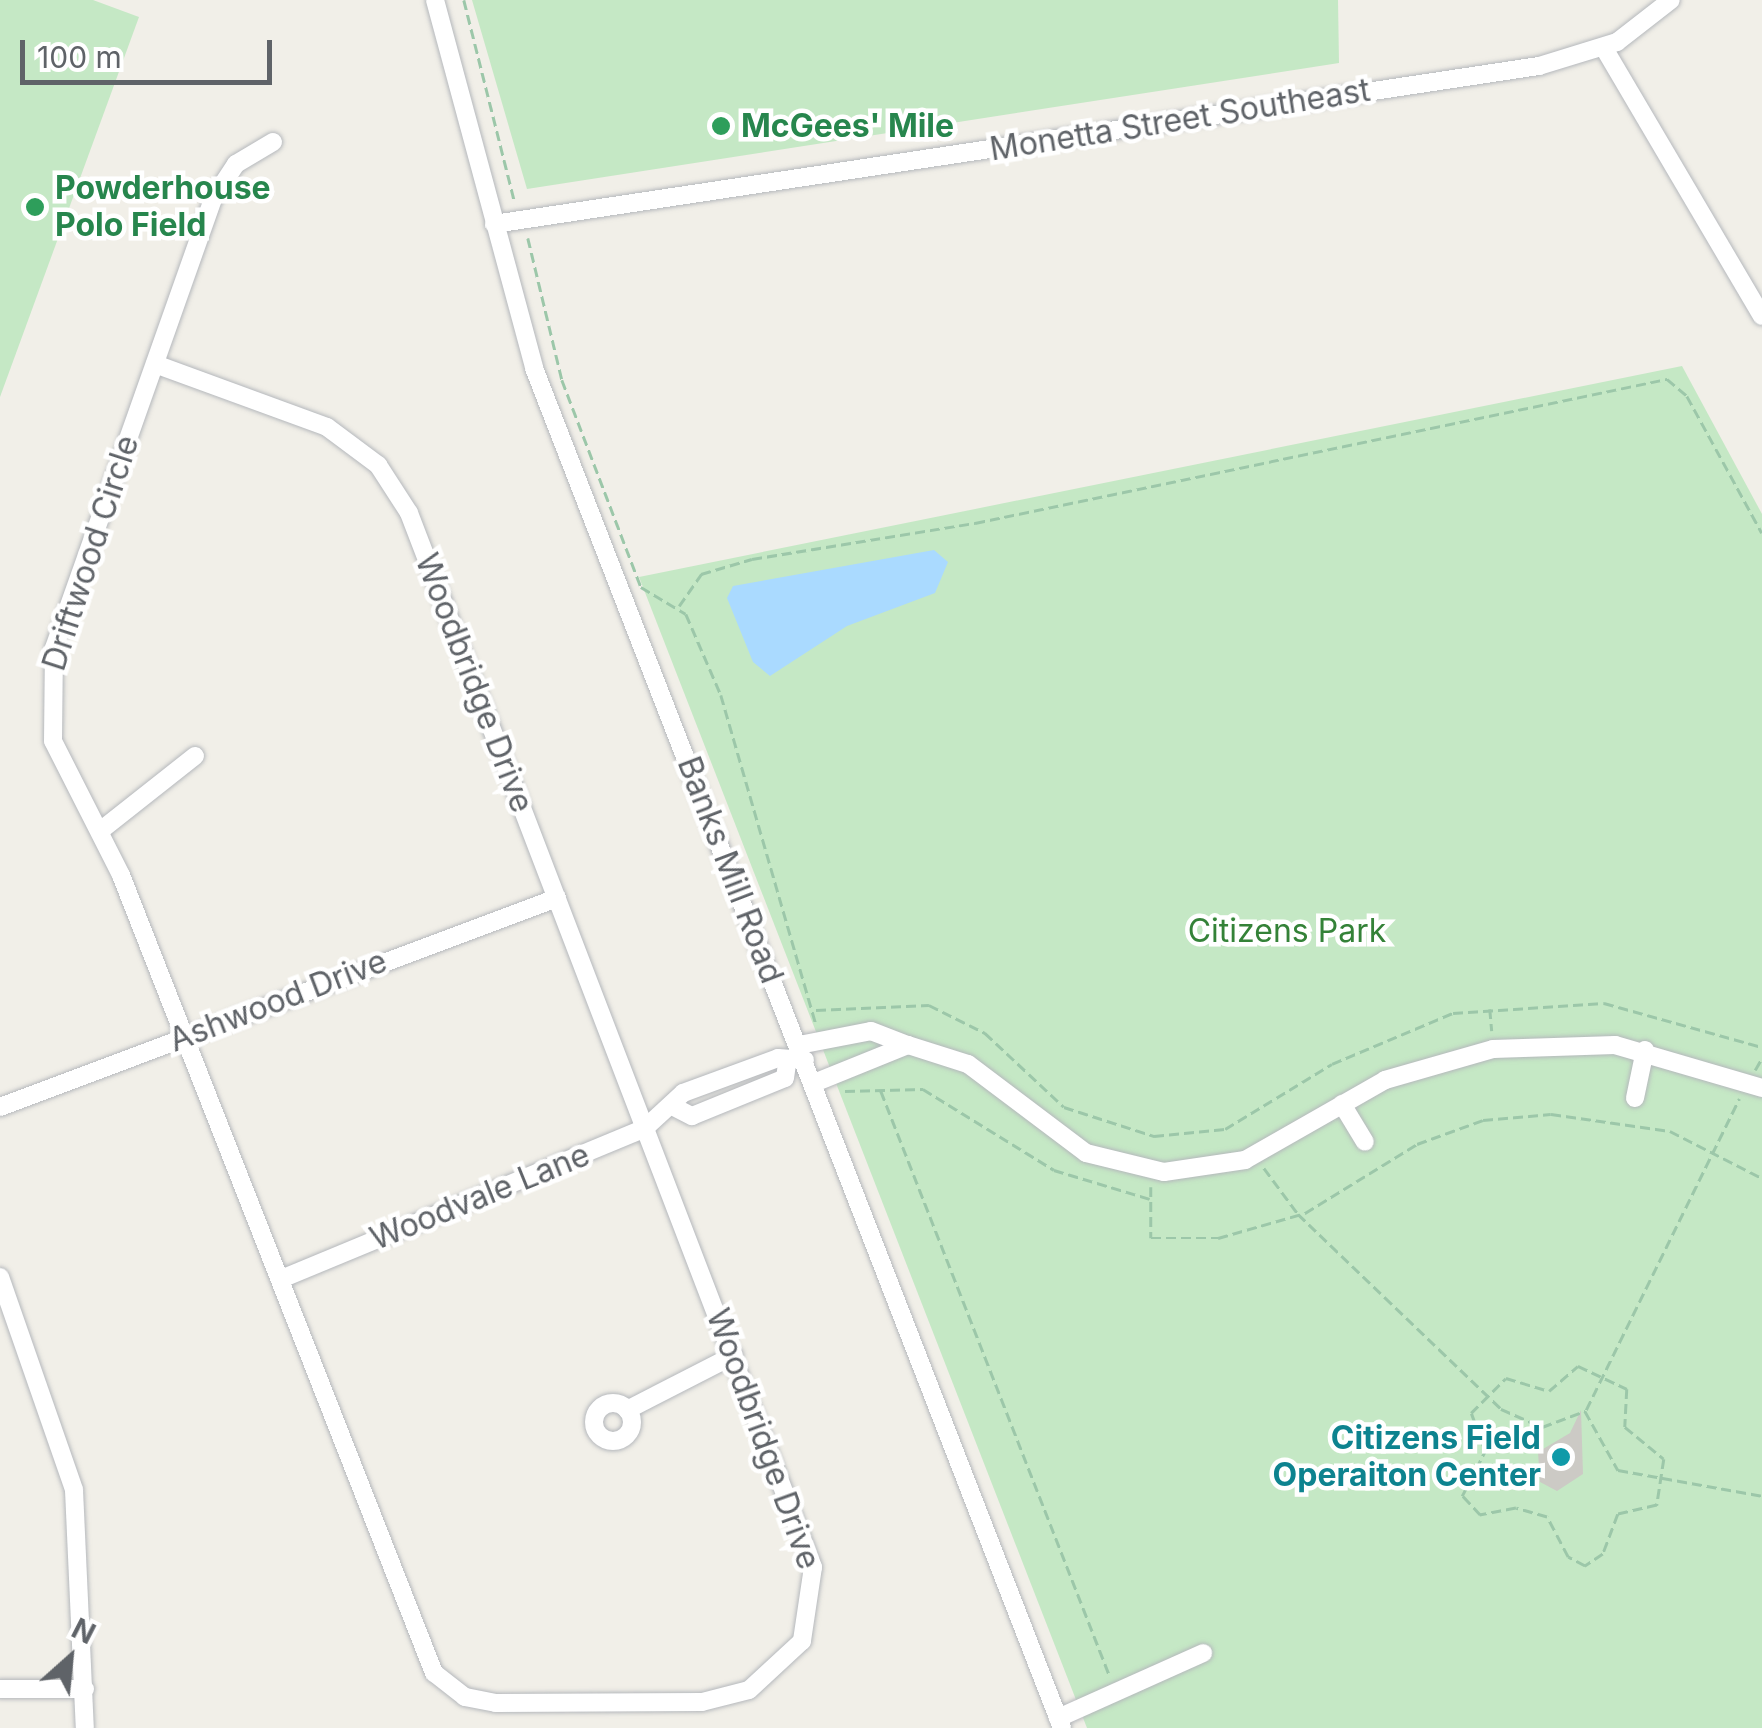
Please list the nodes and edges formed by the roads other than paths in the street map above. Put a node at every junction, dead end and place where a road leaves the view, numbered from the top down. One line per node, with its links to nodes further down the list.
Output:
1 (436, 0): 5 (street, Banks Mill Road)
2 (1671, 0): 3 (street, Monetta Street Southeast)
3 (1604, 48): 5 (street, Monetta Street Southeast); 6 (street)
4 (272, 142): 7 (street, Driftwood Circle)
5 (494, 224): 14 (street, Banks Mill Road)
6 (1762, 316)
7 (155, 364): 9 (street, Driftwood Circle); 10 (street, Woodbridge Drive)
8 (196, 756): 9 (street)
9 (100, 831): 11 (street, Driftwood Circle)
10 (557, 898): 11 (street, Ashwood Drive); 20 (street, Woodbridge Drive)
11 (186, 1037): 19 (street, Ashwood Drive); 23 (street, Woodbridge Drive)
12 (908, 1045): 14 (street); 15 (street); 18 (street)
13 (1645, 1050): 16 (street); 17 (street); 18 (street)
14 (797, 1057): 15 (street, Banks Mill Road); 20 (street, Woodvale Lane)
15 (822, 1080): 29 (street, Banks Mill Road)
16 (1755, 1084)
17 (1635, 1098)
18 (1342, 1104): 21 (street)
19 (0, 1107)
20 (644, 1130): 23 (street, Woodvale Lane); 24 (street, Woodbridge Drive)
21 (1365, 1142)
22 (0, 1277): 28 (street)
23 (281, 1280): 24 (street, Woodbridge Drive)
24 (734, 1355): 25 (street)
25 (627, 1410)
26 (1203, 1653): 29 (street)
27 (0, 1689): 28 (street)
28 (85, 1689): 30 (street)
29 (1060, 1723)
30 (85, 1728)

